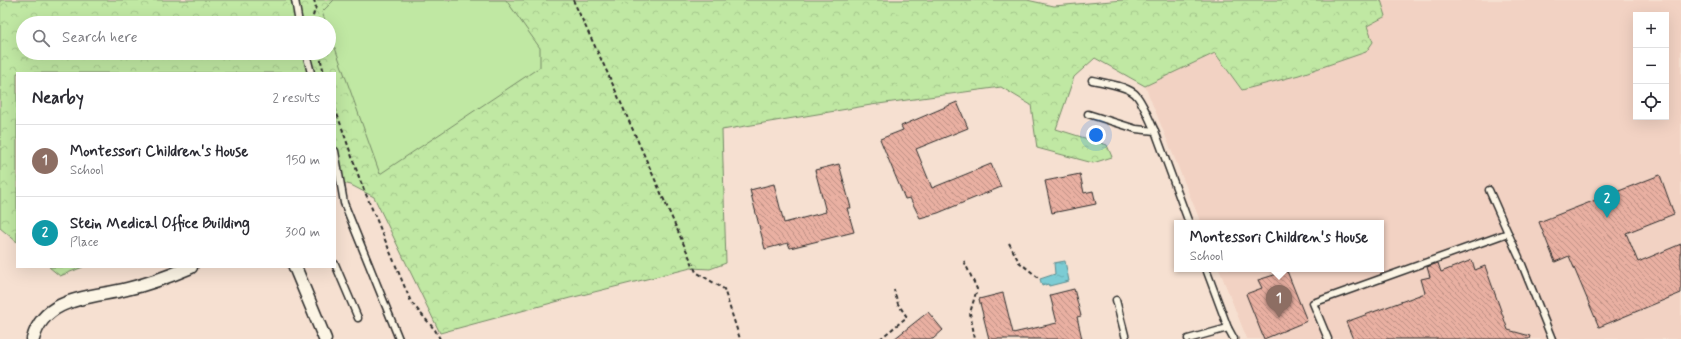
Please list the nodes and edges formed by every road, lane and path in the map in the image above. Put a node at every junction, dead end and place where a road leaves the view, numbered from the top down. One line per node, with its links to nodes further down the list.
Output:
1 (296, 0): 4 (lane)
2 (314, 0): 5 (path)
3 (573, 0): 33 (path)
4 (298, 16)
5 (313, 16)
6 (308, 60): 8 (lane)
7 (321, 60): 9 (path)
8 (311, 72)
9 (324, 72)
10 (1092, 80): 13 (lane)
11 (336, 111): 32 (path)
12 (1088, 114): 13 (lane)
13 (1155, 131): 16 (lane)
14 (336, 157): 31 (lane)
15 (1489, 190): 17 (lane)
16 (1188, 220)
17 (1508, 233): 39 (lane); 40 (lane)
18 (1009, 244): 24 (path)
19 (964, 261): 35 (path)
20 (336, 266): 27 (lane)
21 (188, 268): 29 (street)
22 (295, 268): 30 (street)
23 (1207, 272): 28 (lane)
24 (1040, 278)
25 (894, 290): 34 (path)
26 (1116, 300): 36 (lane)
27 (358, 318)
28 (1228, 328): 37 (lane); 38 (lane)
29 (33, 339)
30 (325, 339)
31 (400, 339)
32 (440, 339)
33 (740, 339)
34 (880, 339)
35 (975, 339)
36 (1126, 339)
37 (1188, 339)
38 (1234, 339)
39 (1328, 339)
40 (1552, 339)

